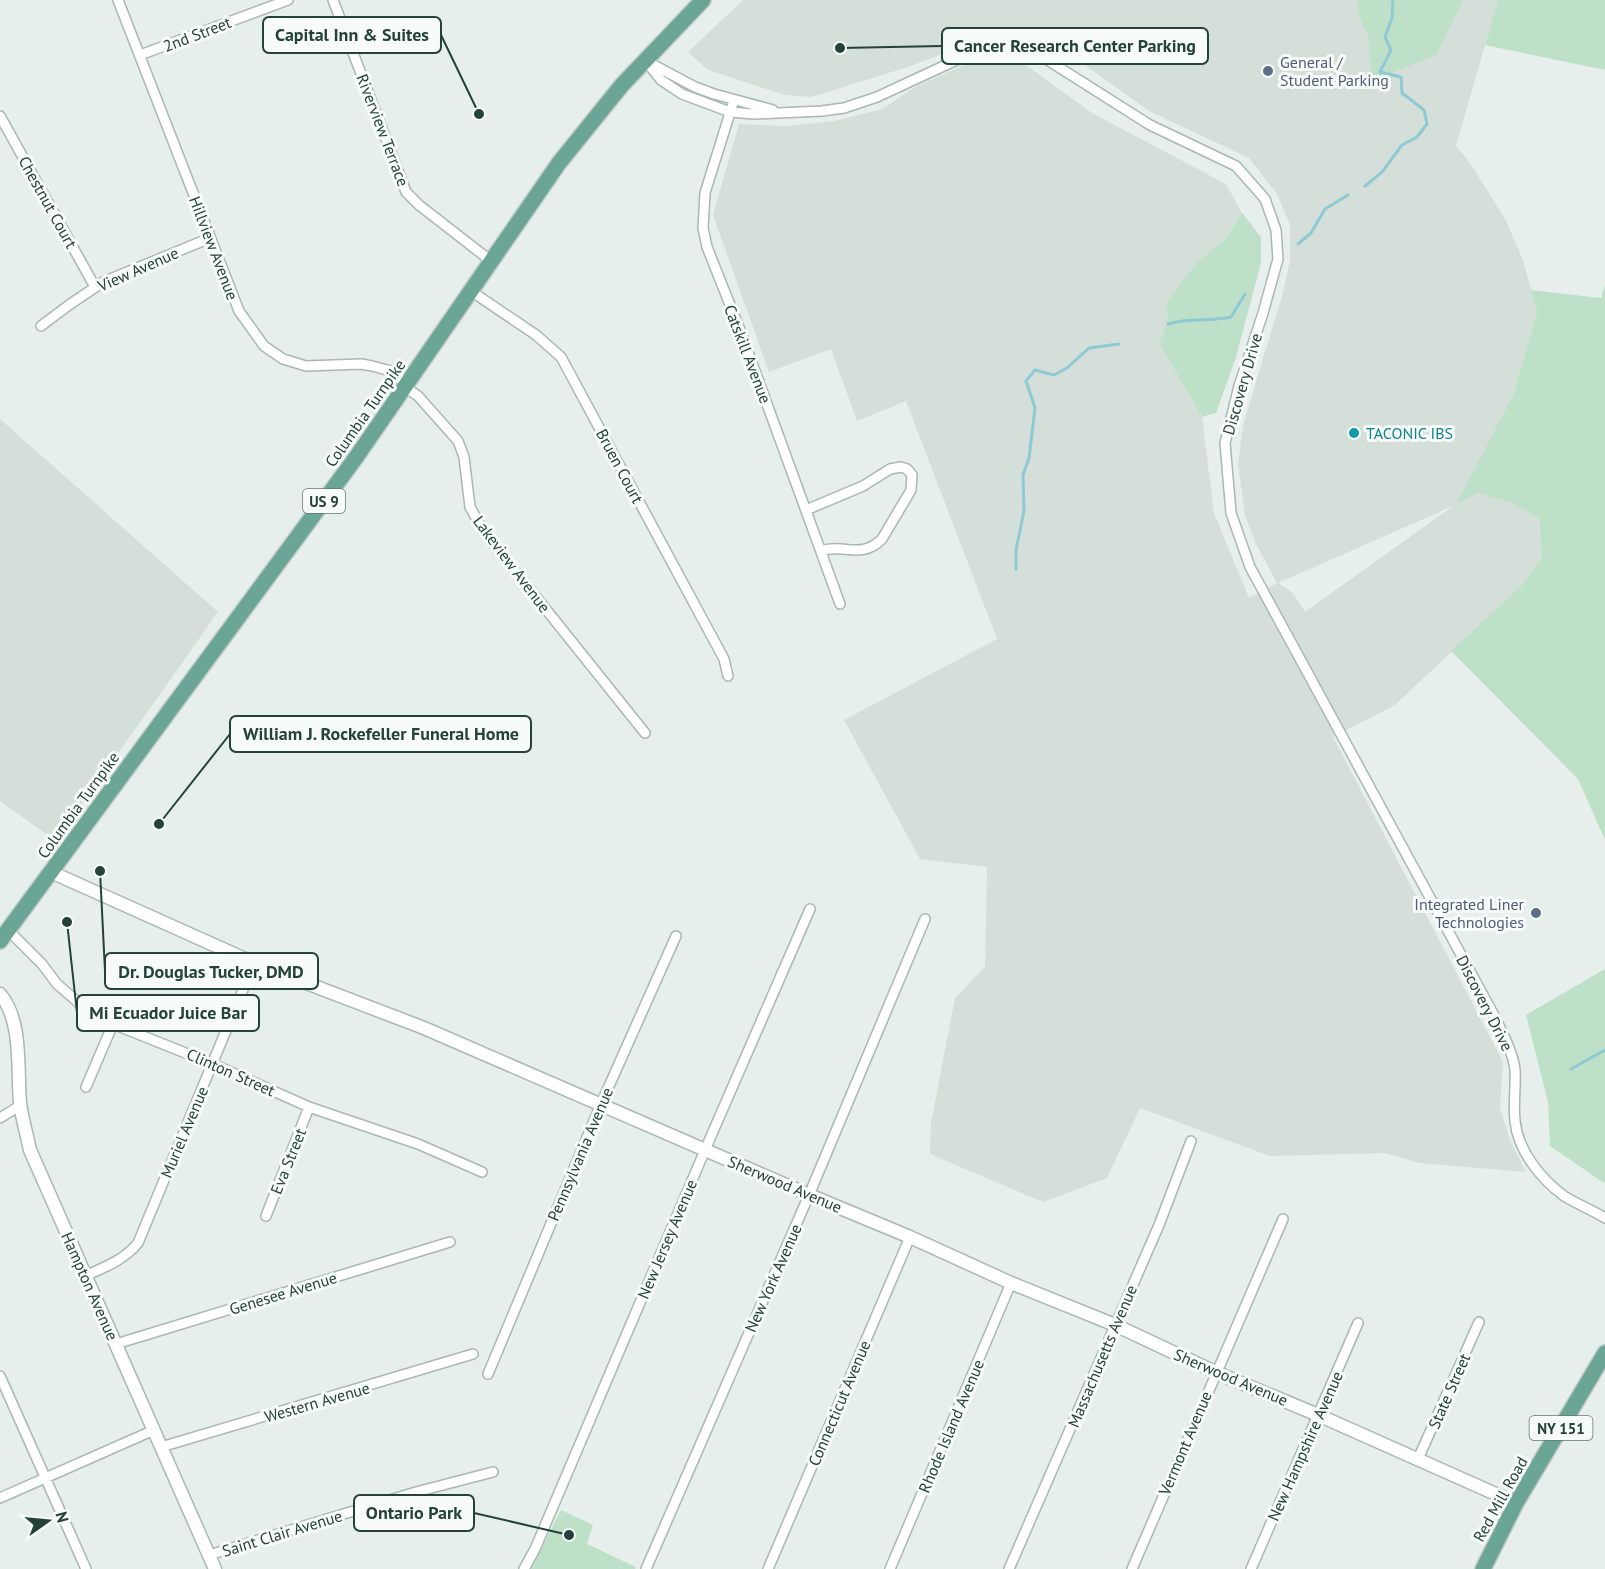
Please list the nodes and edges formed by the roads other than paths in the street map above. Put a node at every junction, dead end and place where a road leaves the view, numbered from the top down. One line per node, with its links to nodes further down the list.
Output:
1 (118, 0): 5 (street, Hillview Avenue)
2 (288, 0): 5 (street, 2nd Street)
3 (333, 0): 12 (street, Riverview Terrace)
4 (703, 0): 6 (main road, Columbia Turnpike / US 9)
5 (140, 55): 11 (street, Hillview Avenue)
6 (645, 60): 7 (street, Discovery Drive); 8 (street, Discovery Drive); 12 (main road, Columbia Turnpike / US 9)
7 (734, 100): 8 (street, Catskill Avenue); 9 (street, Discovery Drive)
8 (730, 112): 9 (street, Discovery Drive); 17 (street, Catskill Avenue)
9 (785, 112): 41 (street, Discovery Drive)
10 (0, 116): 13 (street, Chestnut Court)
11 (210, 238): 13 (street, View Avenue); 16 (street, Hillview Avenue)
12 (491, 261): 14 (main road, Columbia Turnpike / US 9)
13 (95, 287): 15 (street, View Avenue)
14 (471, 291): 16 (main road, Columbia Turnpike / US 9); 20 (street, Bruen Court)
15 (41, 326)
16 (405, 387): 21 (street, Lakeview Avenue); 22 (main road, Columbia Turnpike / US 9)
17 (806, 510): 18 (street, Catskill Avenue); 18 (street)
18 (821, 551): 19 (street, Catskill Avenue)
19 (840, 604)
20 (728, 676)
21 (645, 733)
22 (51, 872): 25 (main road, Columbia Turnpike / US 9); 27 (street, Sherwood Avenue)
23 (810, 909): 37 (street, New Jersey Avenue)
24 (925, 919): 39 (street, New York Avenue)
25 (4, 936): 29 (street, Clinton Street)
26 (676, 936): 32 (street, Pennsylvania Avenue)
27 (254, 963): 30 (street, Muriel Avenue); 32 (street, Sherwood Avenue)
28 (0, 994): 33 (street, Hampton Avenue)
29 (113, 1024): 30 (street, Clinton Street); 31 (street)
30 (213, 1064): 34 (street, Clinton Street); 45 (street, Muriel Avenue)
31 (86, 1087)
32 (601, 1104): 37 (street, Sherwood Avenue); 54 (street, Pennsylvania Avenue)
33 (21, 1106): 35 (street); 45 (street, Hampton Avenue)
34 (309, 1107): 38 (street, Clinton Street); 40 (street, Eva Street)
35 (0, 1118)
36 (1191, 1141): 49 (street, Massachusetts Avenue)
37 (705, 1150): 39 (street, Sherwood Avenue); 67 (street, New Jersey Avenue)
38 (482, 1172)
39 (809, 1195): 43 (street, Sherwood Avenue); 68 (street, New York Avenue)
40 (266, 1216)
41 (1605, 1218)
42 (1283, 1219): 53 (street, Vermont Avenue)
43 (910, 1237): 46 (street, Sherwood Avenue); 69 (street, Connecticut Avenue)
44 (450, 1242): 50 (street, Genesee Avenue)
45 (86, 1276): 50 (street, Hampton Avenue)
46 (1011, 1283): 49 (street, Sherwood Avenue); 70 (street, Rhode Island Avenue)
47 (1479, 1322): 59 (street, State Street)
48 (1358, 1323): 56 (street, New Hampshire Avenue)
49 (1115, 1325): 53 (street, Sherwood Avenue); 71 (street, Massachusetts Avenue)
50 (116, 1344): 57 (street, Hampton Avenue)
51 (1605, 1353): 63 (main road, Red Mill Road / NY 151)
52 (473, 1354): 58 (street, Western Avenue)
53 (1215, 1372): 56 (street, Sherwood Avenue); 72 (street, Vermont Avenue)
54 (488, 1374)
55 (0, 1376): 61 (street)
56 (1318, 1415): 59 (street, Sherwood Avenue); 73 (street, New Hampshire Avenue)
57 (154, 1431): 58 (street, Hampton Avenue); 61 (street)
58 (161, 1447): 64 (street, Hampton Avenue)
59 (1418, 1459): 63 (street, Sherwood Avenue)
60 (493, 1472): 64 (street, Saint Clair Avenue)
61 (47, 1478): 62 (street); 65 (street)
62 (0, 1498)
63 (1516, 1503): 74 (main road, Red Mill Road / NY 151)
64 (209, 1555): 66 (street, Hampton Avenue)
65 (86, 1569)
66 (215, 1569)
67 (524, 1569)
68 (646, 1569)
69 (768, 1569)
70 (890, 1569)
71 (1009, 1569)
72 (1132, 1569)
73 (1251, 1569)
74 (1483, 1569)

